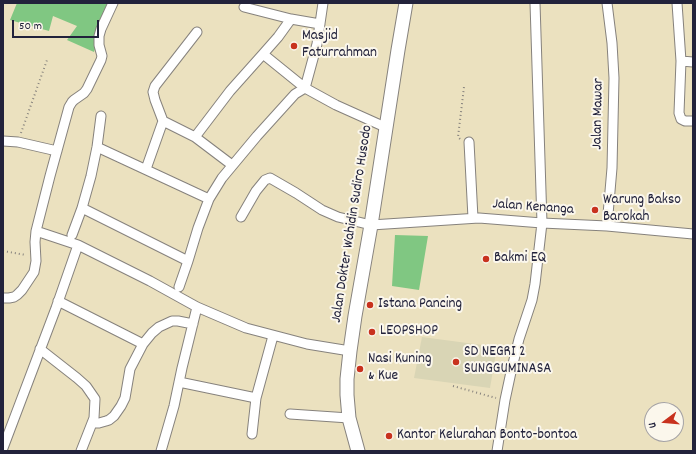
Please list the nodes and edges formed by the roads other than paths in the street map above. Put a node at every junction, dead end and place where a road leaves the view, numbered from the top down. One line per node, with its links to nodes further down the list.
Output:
1 (113, 3): 23 (street)
2 (323, 3): 9 (street)
3 (406, 3): 18 (street, Jalan Dokter Wahidin Sudiro Husodo)
4 (535, 3): 30 (street)
5 (607, 3): 32 (street, Jalan Mawar)
6 (677, 3): 12 (street)
7 (244, 7): 8 (street)
8 (291, 19): 9 (street); 11 (street)
9 (320, 24): 14 (street)
10 (197, 32): 16 (street)
11 (263, 54): 14 (street); 19 (street)
12 (681, 61): 13 (street); 17 (street)
13 (693, 62)
14 (305, 88): 18 (street); 24 (street)
15 (101, 116): 22 (street)
16 (163, 121): 19 (street); 25 (street)
17 (693, 121)
18 (385, 127): 31 (street, Jalan Dokter Wahidin Sudiro Husodo)
19 (195, 137): 24 (street)
20 (3, 141): 23 (street)
21 (469, 142): 29 (street)
22 (97, 147): 25 (street); 27 (street)
23 (57, 151): 33 (street)
24 (232, 165): 26 (street)
25 (146, 169): 26 (street)
26 (209, 199): 37 (street)
27 (82, 208): 35 (street); 37 (street)
28 (242, 217): 31 (street, Jalan Kenanga)
29 (473, 218): 30 (street, Jalan Kenanga); 31 (street, Jalan Kenanga)
30 (542, 223): 32 (street, Jalan Kenanga); 57 (street)
31 (371, 225): 46 (street, Jalan Dokter Wahidin Sudiro Husodo)
32 (607, 226): 34 (street, Jalan Kenanga)
33 (36, 231): 36 (street); 39 (street)
34 (693, 234)
35 (72, 235)
36 (78, 246): 40 (street); 41 (street)
37 (188, 261): 38 (street)
38 (179, 287)
39 (3, 298)
40 (58, 301): 44 (street); 45 (street)
41 (197, 307): 42 (street); 43 (street)
42 (193, 324): 44 (street); 47 (street)
43 (273, 336): 46 (street); 48 (street)
44 (143, 344): 51 (street)
45 (40, 349): 51 (street); 53 (street)
46 (350, 351): 50 (street, Jalan Dokter Wahidin Sudiro Husodo)
47 (179, 382): 48 (street); 55 (street)
48 (256, 398): 52 (street)
49 (290, 414): 50 (street)
50 (349, 418): 56 (street, Jalan Dokter Wahidin Sudiro Husodo)
51 (92, 422): 54 (street)
52 (252, 434)
53 (3, 448)
54 (81, 451)
55 (161, 451)
56 (358, 451)
57 (497, 451)

